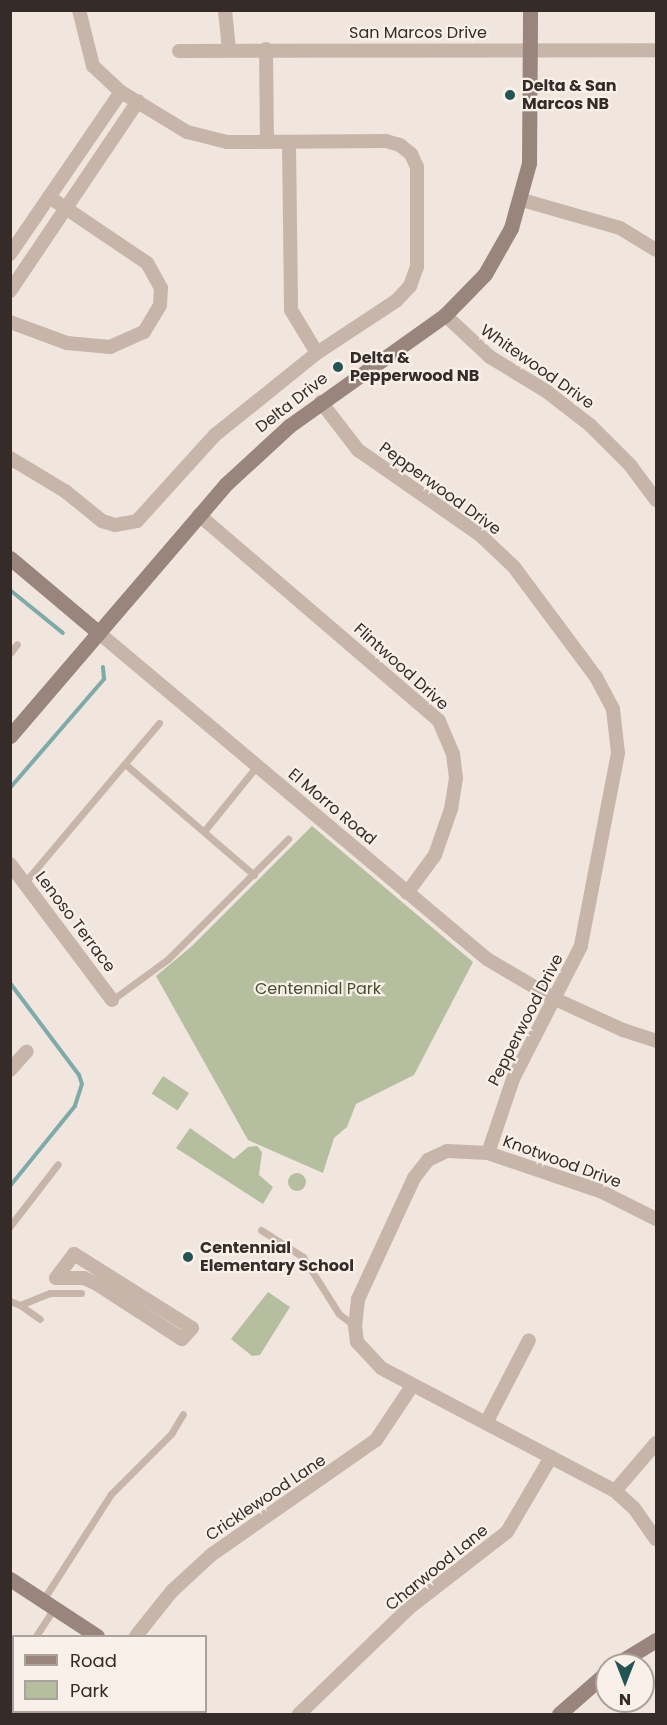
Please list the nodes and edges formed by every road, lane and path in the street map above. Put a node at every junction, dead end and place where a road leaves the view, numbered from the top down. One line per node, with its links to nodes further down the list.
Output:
1 (79, 10): 9 (street)
2 (225, 10): 6 (street)
3 (530, 10): 5 (main road, Delta Drive)
4 (266, 49): 5 (street, San Marcos Drive); 6 (street, San Marcos Drive); 11 (street)
5 (530, 49): 7 (street, San Marcos Drive); 14 (main road, Delta Drive)
6 (229, 50): 8 (street, San Marcos Drive)
7 (657, 50)
8 (179, 51)
9 (121, 92): 10 (street); 13 (street)
10 (138, 101): 11 (street); 15 (street)
11 (267, 142): 12 (street)
12 (288, 142): 23 (street); 23 (street)
13 (48, 197): 15 (street); 17 (street)
14 (522, 200): 16 (street); 21 (main road, Delta Drive)
15 (65, 207): 19 (street); 22 (street)
16 (657, 250)
17 (10, 254)
18 (10, 260): 19 (street)
19 (24, 268): 20 (street)
20 (10, 291)
21 (445, 315): 24 (main road, Delta Drive); 26 (street, Whitewood Drive)
22 (10, 322)
23 (317, 352): 25 (street)
24 (321, 402): 27 (main road, Delta Drive); 42 (street, Pepperwood Drive)
25 (10, 458)
26 (657, 500)
27 (199, 515): 29 (main road, Delta Drive); 41 (street, Flintwood Drive)
28 (10, 558): 29 (main road, El Morro Road)
29 (99, 633): 33 (main road, Delta Drive); 35 (street, El Morro Road)
30 (17, 645): 31 (lane)
31 (10, 652)
32 (159, 723): 34 (lane)
33 (10, 736)
34 (125, 764): 36 (lane); 40 (lane)
35 (256, 767): 36 (lane); 41 (street, El Morro Road)
36 (205, 830): 39 (lane)
37 (288, 839): 39 (lane)
38 (10, 864): 40 (street, Lenoso Terrace)
39 (254, 875): 43 (lane)
40 (25, 882): 43 (street, Lenoso Terrace)
41 (406, 893): 42 (street, El Morro Road)
42 (555, 999): 44 (street, El Morro Road); 47 (street, Pepperwood Drive)
43 (112, 1000)
44 (657, 1041)
45 (27, 1051): 46 (street)
46 (10, 1070)
47 (488, 1153): 49 (street, Knotwood Drive); 57 (street)
48 (57, 1164): 50 (lane)
49 (657, 1219)
50 (10, 1226)
51 (261, 1230): 57 (lane)
52 (74, 1254): 52 (street)
53 (81, 1293): 55 (lane)
54 (10, 1301): 55 (lane)
55 (20, 1305): 56 (lane)
56 (40, 1319)
57 (355, 1326): 59 (street)
58 (529, 1341): 61 (street)
59 (412, 1386): 61 (street); 70 (street, Cricklewood Lane)
60 (183, 1414): 67 (lane)
61 (486, 1423): 63 (street)
62 (657, 1443): 64 (street)
63 (551, 1457): 64 (street); 74 (street, Charwood Lane)
64 (615, 1491): 65 (street)
65 (657, 1539)
66 (10, 1579): 67 (main road)
67 (48, 1604): 68 (lane); 69 (main road)
68 (36, 1635)
69 (95, 1635)
70 (137, 1635)
71 (657, 1640): 72 (main road)
72 (635, 1653)
73 (595, 1682): 75 (main road)
74 (299, 1714)
75 (559, 1714)

